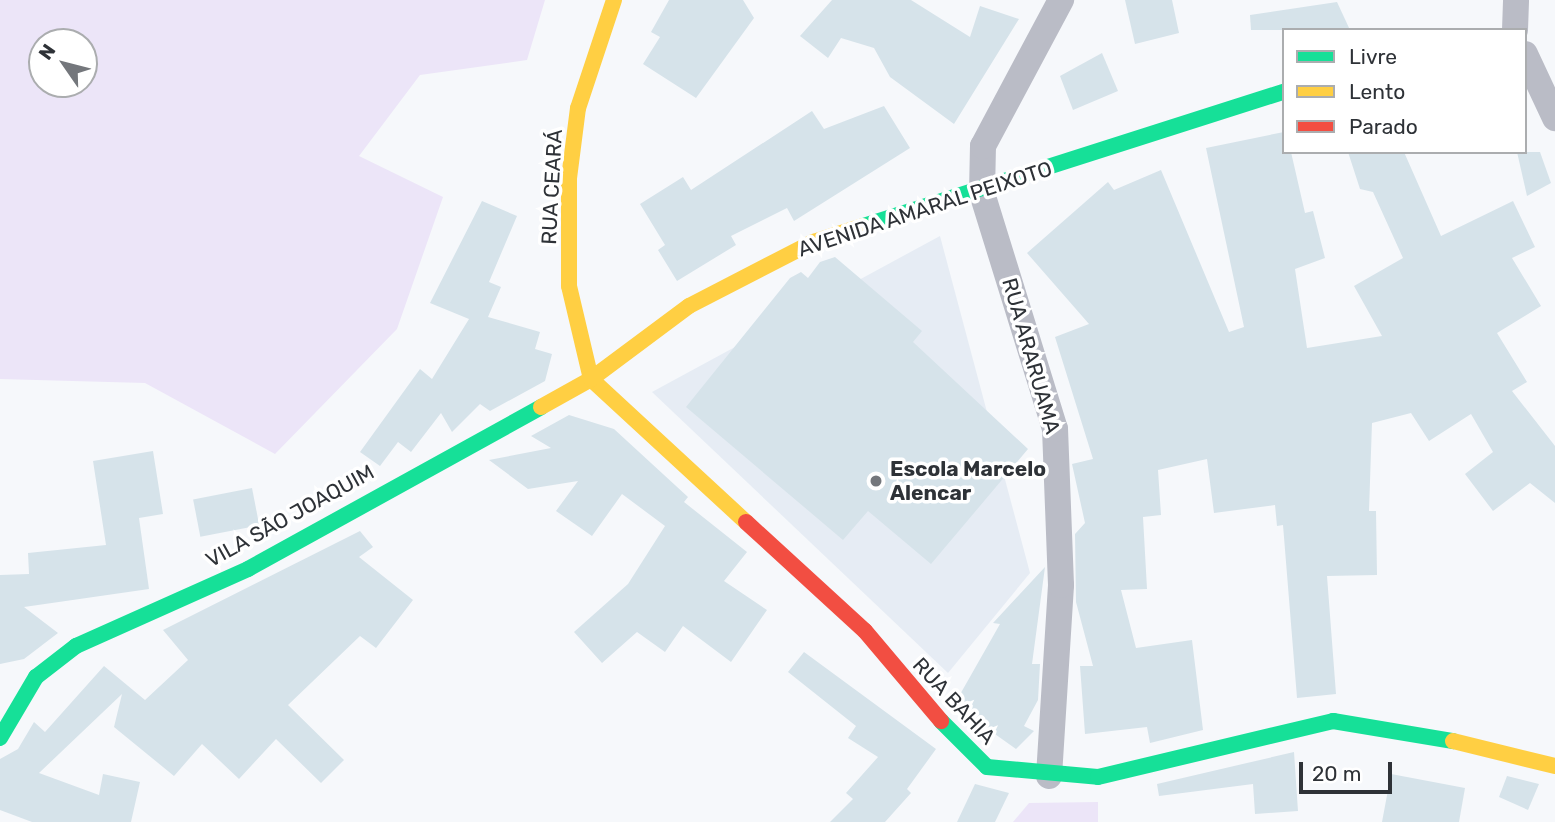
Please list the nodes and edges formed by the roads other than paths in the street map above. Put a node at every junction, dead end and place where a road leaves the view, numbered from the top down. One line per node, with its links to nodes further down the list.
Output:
1 (614, 0): 7 (street, RUA CEARÁ)
2 (1061, 0): 6 (street, RUA ARARUAMA)
3 (1527, 58): 5 (street)
4 (1282, 93): 6 (street, AVENIDA AMARAL PEIXOTO)
5 (1555, 118)
6 (982, 193): 7 (street, AVENIDA AMARAL PEIXOTO); 10 (street, RUA ARARUAMA)
7 (591, 379): 8 (street, VILA SÃO JOAQUIM); 10 (street, RUA BAHIA)
8 (0, 738)
9 (1555, 766): 10 (street, RUA BAHIA)
10 (1049, 776)

